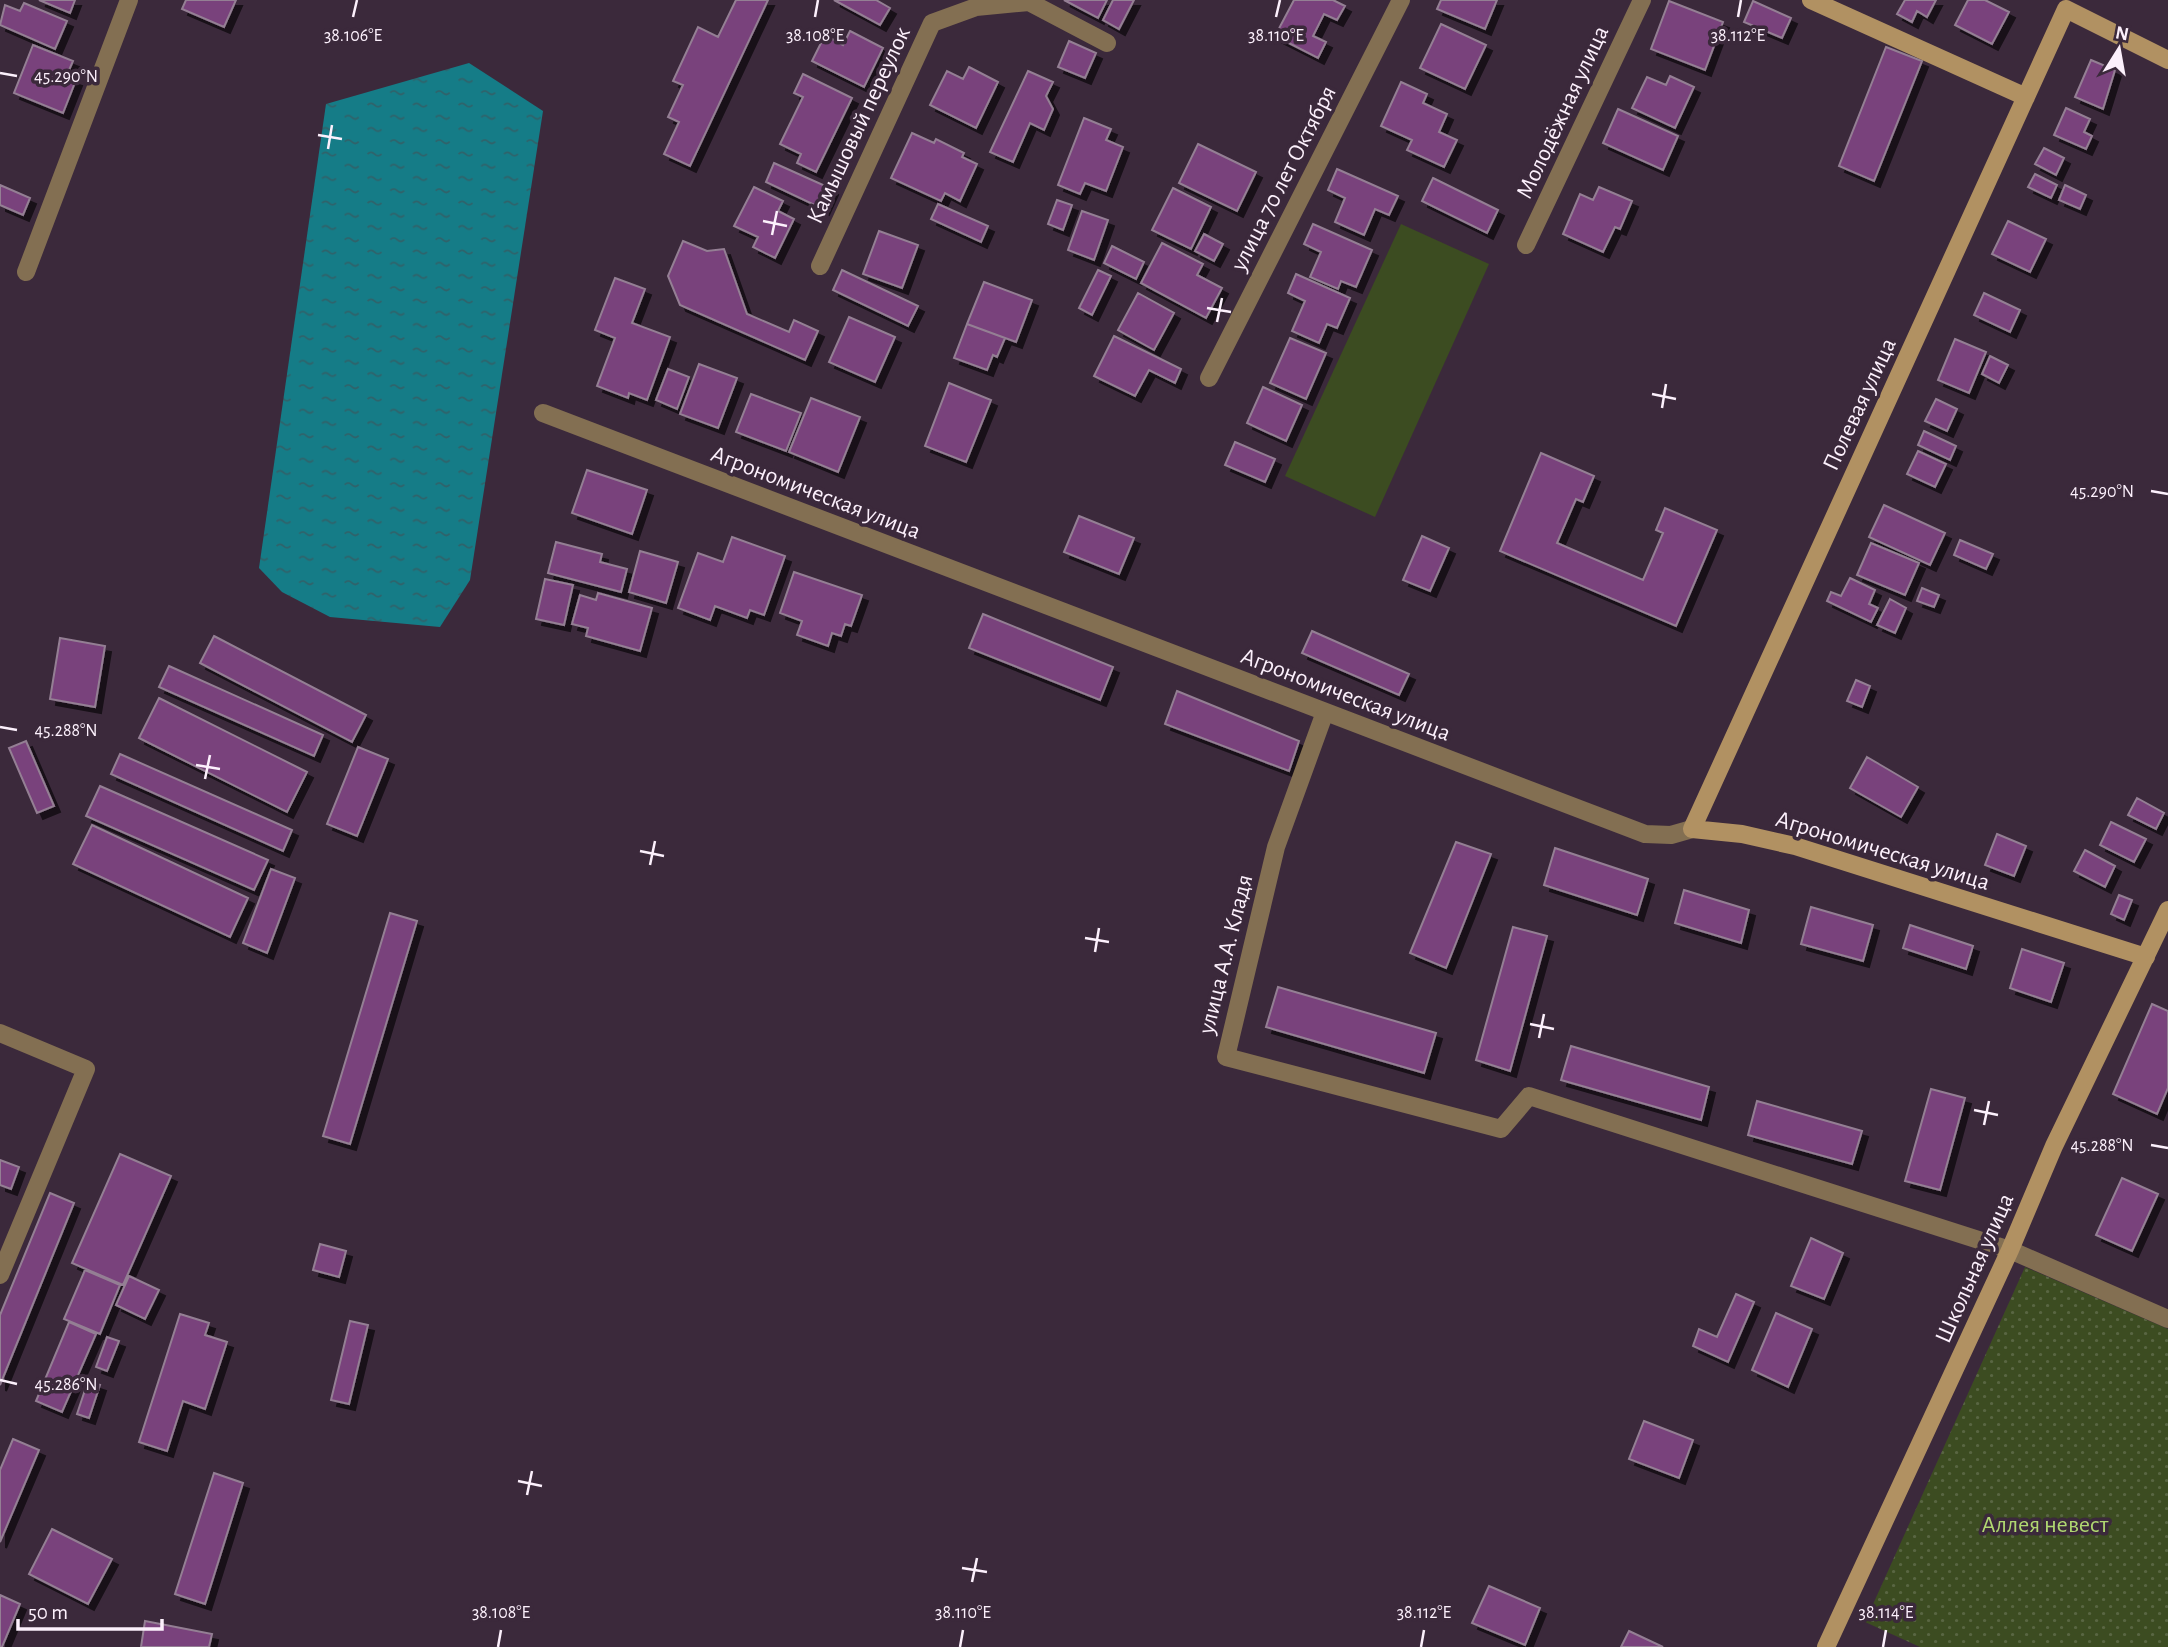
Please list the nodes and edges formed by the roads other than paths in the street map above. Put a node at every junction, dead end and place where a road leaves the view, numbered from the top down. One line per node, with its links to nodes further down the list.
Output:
1 (129, 0): 12 (street)
2 (1401, 0): 13 (street, улица 70 лет Октября)
3 (1642, 0): 10 (street, Молодёжная улица)
4 (1811, 0): 9 (street)
5 (1029, 1): 7 (street, Камышовый переулок); 11 (street, Камышовый переулок)
6 (2068, 4): 8 (street); 9 (street, Полевая улица)
7 (1107, 43)
8 (2168, 60)
9 (2026, 97): 16 (street, Полевая улица)
10 (1526, 245)
11 (820, 266)
12 (26, 272)
13 (1209, 378)
14 (543, 413): 15 (street, Агрономическая улица)
15 (1325, 712): 16 (street, Агрономическая улица); 20 (street, улица А.А. Кладя)
16 (1692, 829): 18 (street, Агрономическая улица)
17 (2168, 910): 18 (street, Школьная улица)
18 (2146, 957): 20 (street, Школьная улица)
19 (0, 1033): 21 (street)
20 (2010, 1250): 22 (street); 23 (street, Школьная улица)
21 (0, 1275)
22 (2168, 1319)
23 (1826, 1647)

